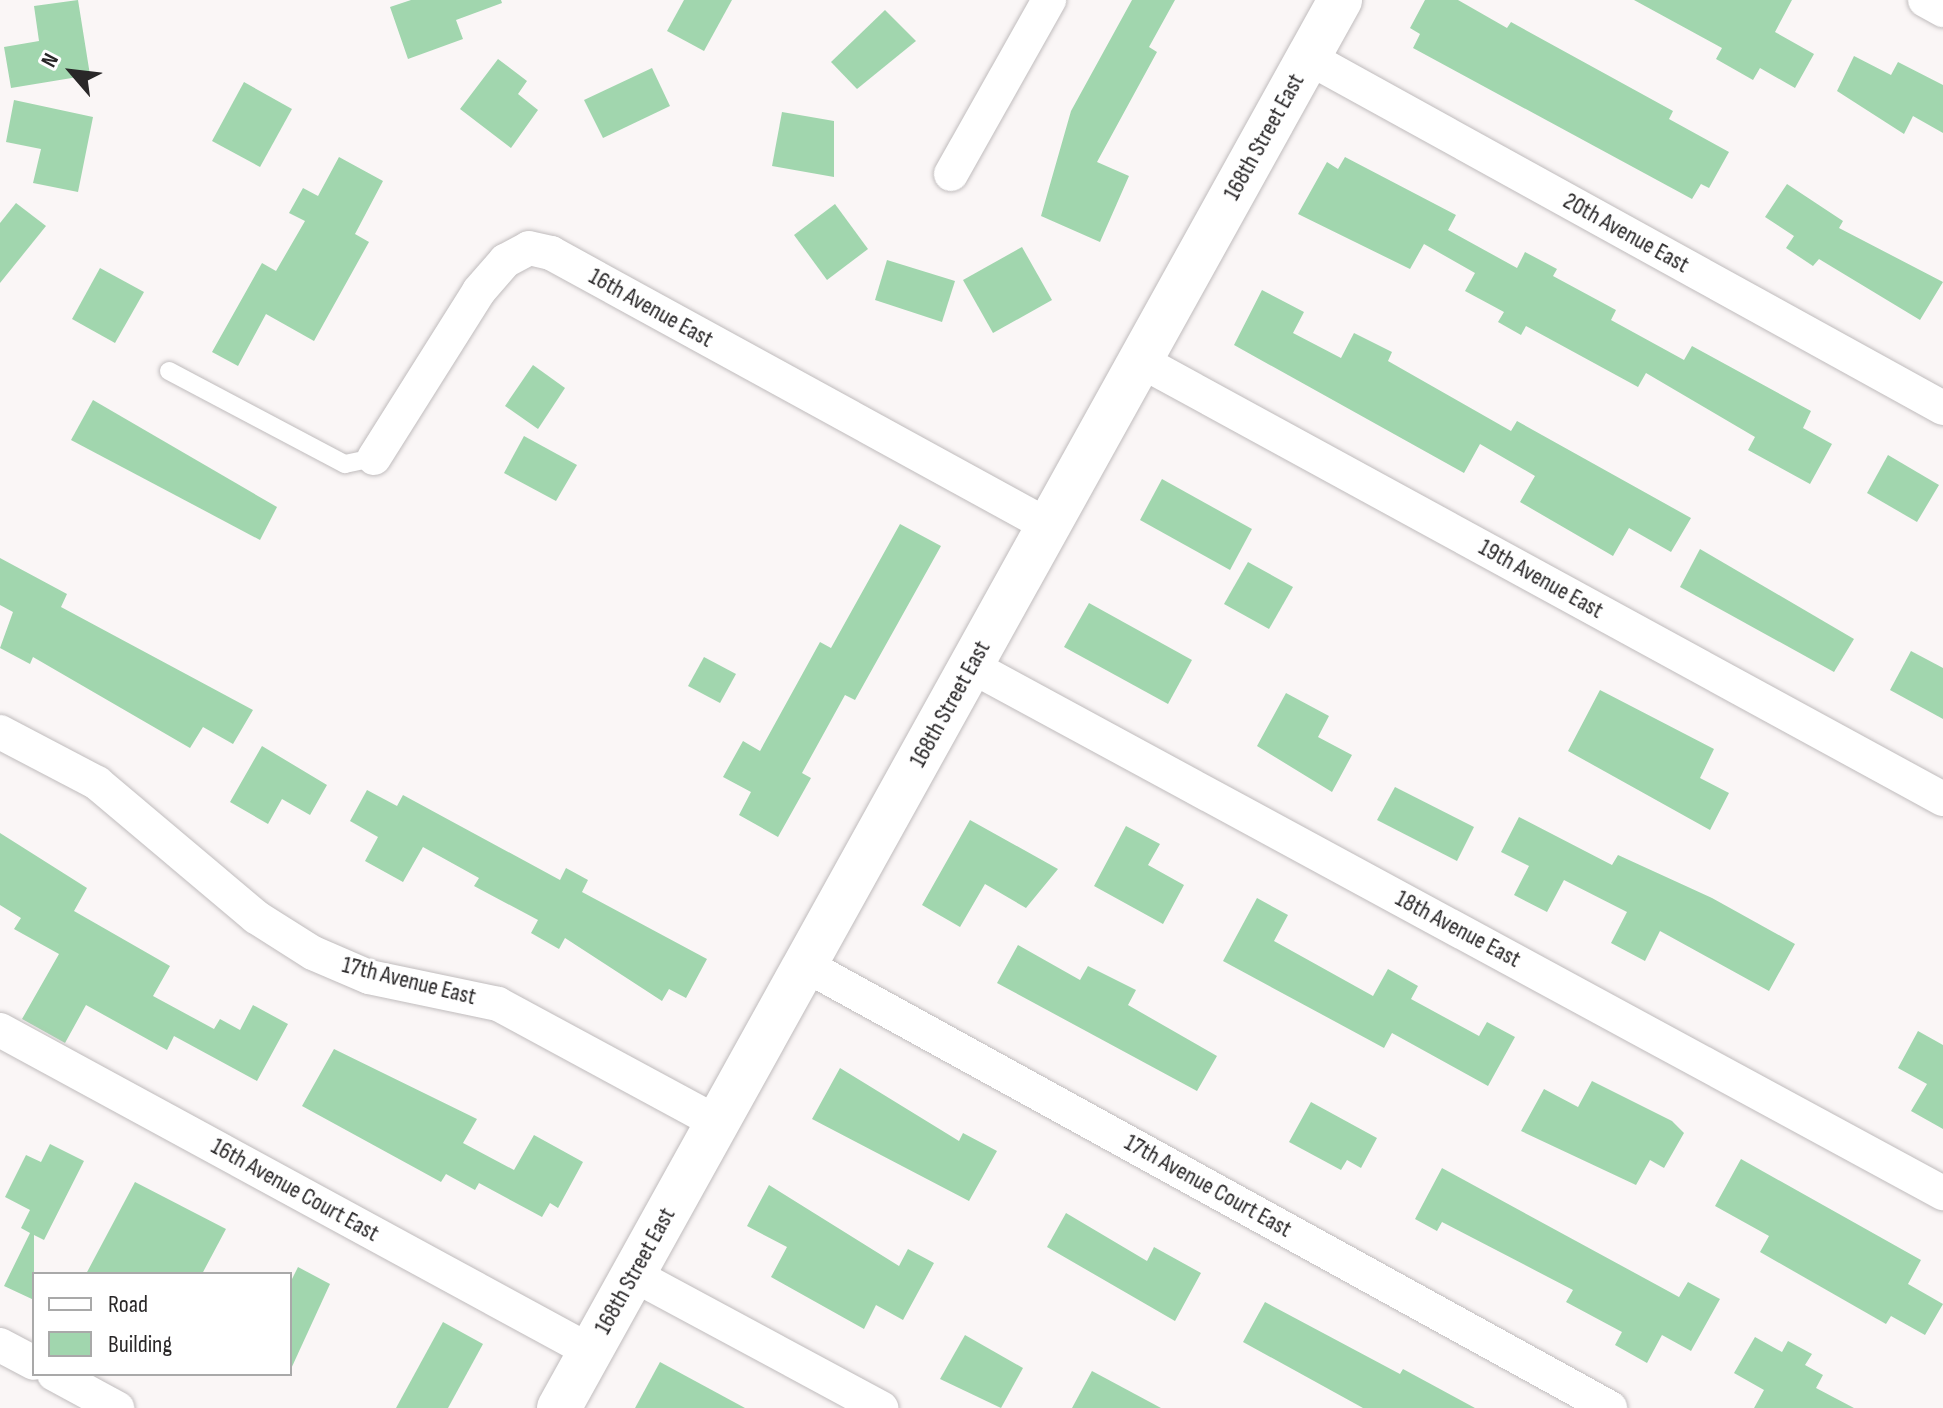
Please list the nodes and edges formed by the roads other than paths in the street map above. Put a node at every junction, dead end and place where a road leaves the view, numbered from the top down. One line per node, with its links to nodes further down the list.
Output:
1 (1049, 0): 6 (street)
2 (1340, 0): 5 (street, 168th Street East)
3 (1925, 0): 4 (street)
4 (1943, 10)
5 (1309, 58): 7 (street, 168th Street East); 9 (street, 20th Avenue East)
6 (951, 174)
7 (1139, 360): 11 (street, 168th Street East); 14 (street, 19th Avenue East)
8 (169, 371): 10 (lane)
9 (1943, 408)
10 (374, 458): 11 (street, 16th Avenue East)
11 (1047, 525): 12 (street, 168th Street East)
12 (971, 666): 15 (street, 168th Street East); 18 (street, 18th Avenue East)
13 (0, 732): 17 (street, 17th Avenue East)
14 (1943, 799)
15 (805, 965): 17 (street, 168th Street East); 27 (street, 17th Avenue Court East)
16 (0, 1030): 21 (street, 16th Avenue Court East)
17 (718, 1123): 19 (street, 168th Street East)
18 (1943, 1193)
19 (634, 1275): 21 (street, 168th Street East); 26 (street)
20 (0, 1345): 22 (street)
21 (590, 1351): 25 (street, 168th Street East)
22 (32, 1362)
23 (58, 1376): 24 (street)
24 (117, 1408)
25 (559, 1408)
26 (881, 1408)
27 (1610, 1408)

